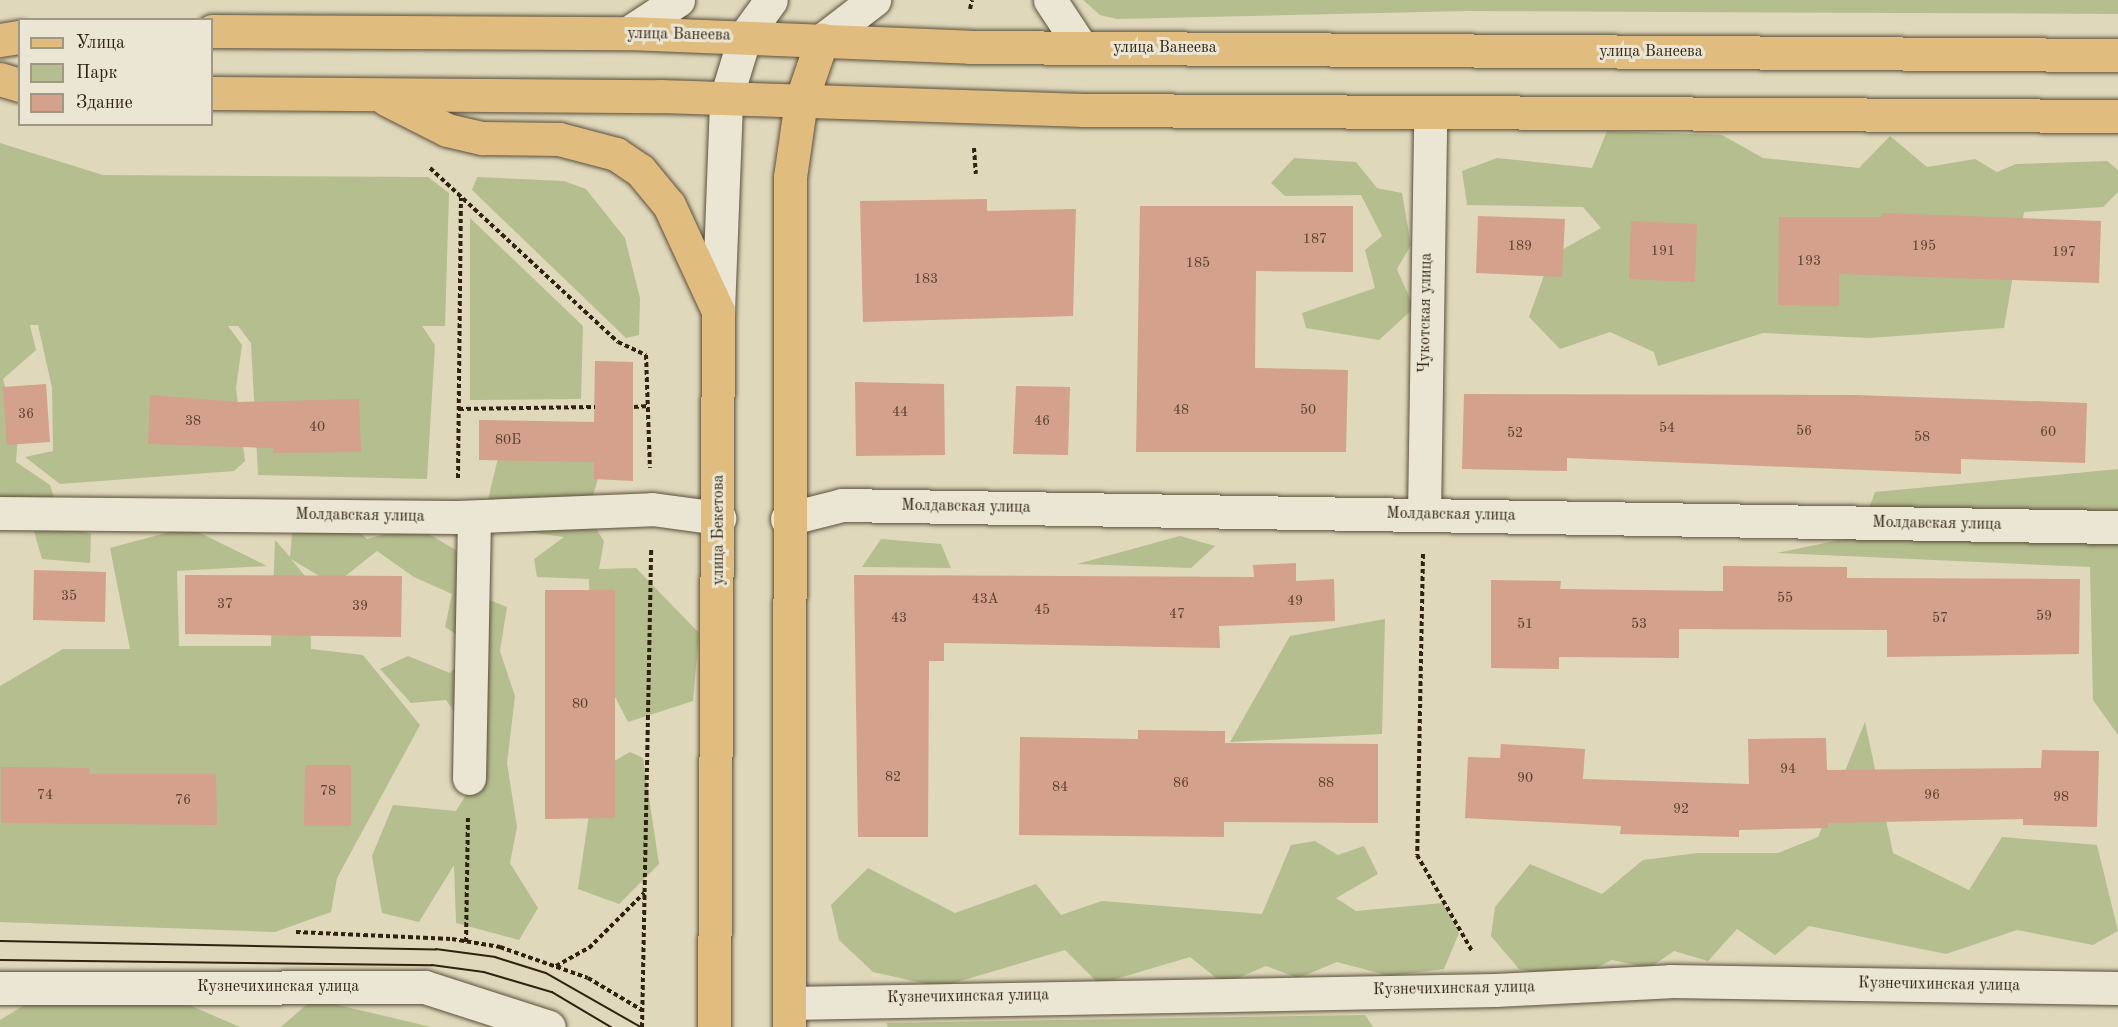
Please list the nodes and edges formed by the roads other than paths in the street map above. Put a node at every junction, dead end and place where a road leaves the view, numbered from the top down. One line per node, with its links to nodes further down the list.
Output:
1 (678, 0): 6 (street)
2 (771, 0): 7 (street, улица Бекетова)
3 (874, 0): 10 (street)
4 (1050, 0): 11 (street)
5 (213, 31): 6 (main road, улица Ванеева)
6 (628, 33): 7 (main road, улица Ванеева)
7 (745, 36): 10 (main road, улица Ванеева); 17 (street, улица Бекетова)
8 (18, 38): 9 (main road)
9 (0, 40)
10 (822, 40): 11 (main road, улица Ванеева); 18 (main road)
11 (1081, 47): 12 (main road, улица Ванеева)
12 (2118, 55)
13 (0, 79): 14 (main road)
14 (18, 84)
15 (213, 93): 16 (main road)
16 (374, 94): 17 (main road); 21 (main road)
17 (726, 98): 18 (main road); 21 (street, улица Бекетова)
18 (801, 101): 19 (main road); 26 (main road)
19 (1430, 112): 20 (main road); 23 (street, Чукотская улица)
20 (2118, 116)
21 (718, 312): 25 (main road, улица Бекетова)
22 (0, 513): 24 (street, Молдавская улица)
23 (1424, 514): 26 (street, Молдавская улица); 27 (street, Молдавская улица)
24 (466, 517): 25 (street, Молдавская улица); 28 (street)
25 (719, 518): 34 (main road, улица Бекетова)
26 (787, 519): 32 (main road)
27 (2118, 527)
28 (469, 778)
29 (0, 988): 31 (street, Кузнечихинская улица)
30 (2118, 988): 32 (street, Кузнечихинская улица)
31 (482, 1015): 33 (street, Кузнечихинская улица)
32 (789, 1015)
33 (549, 1027)
34 (714, 1027)

